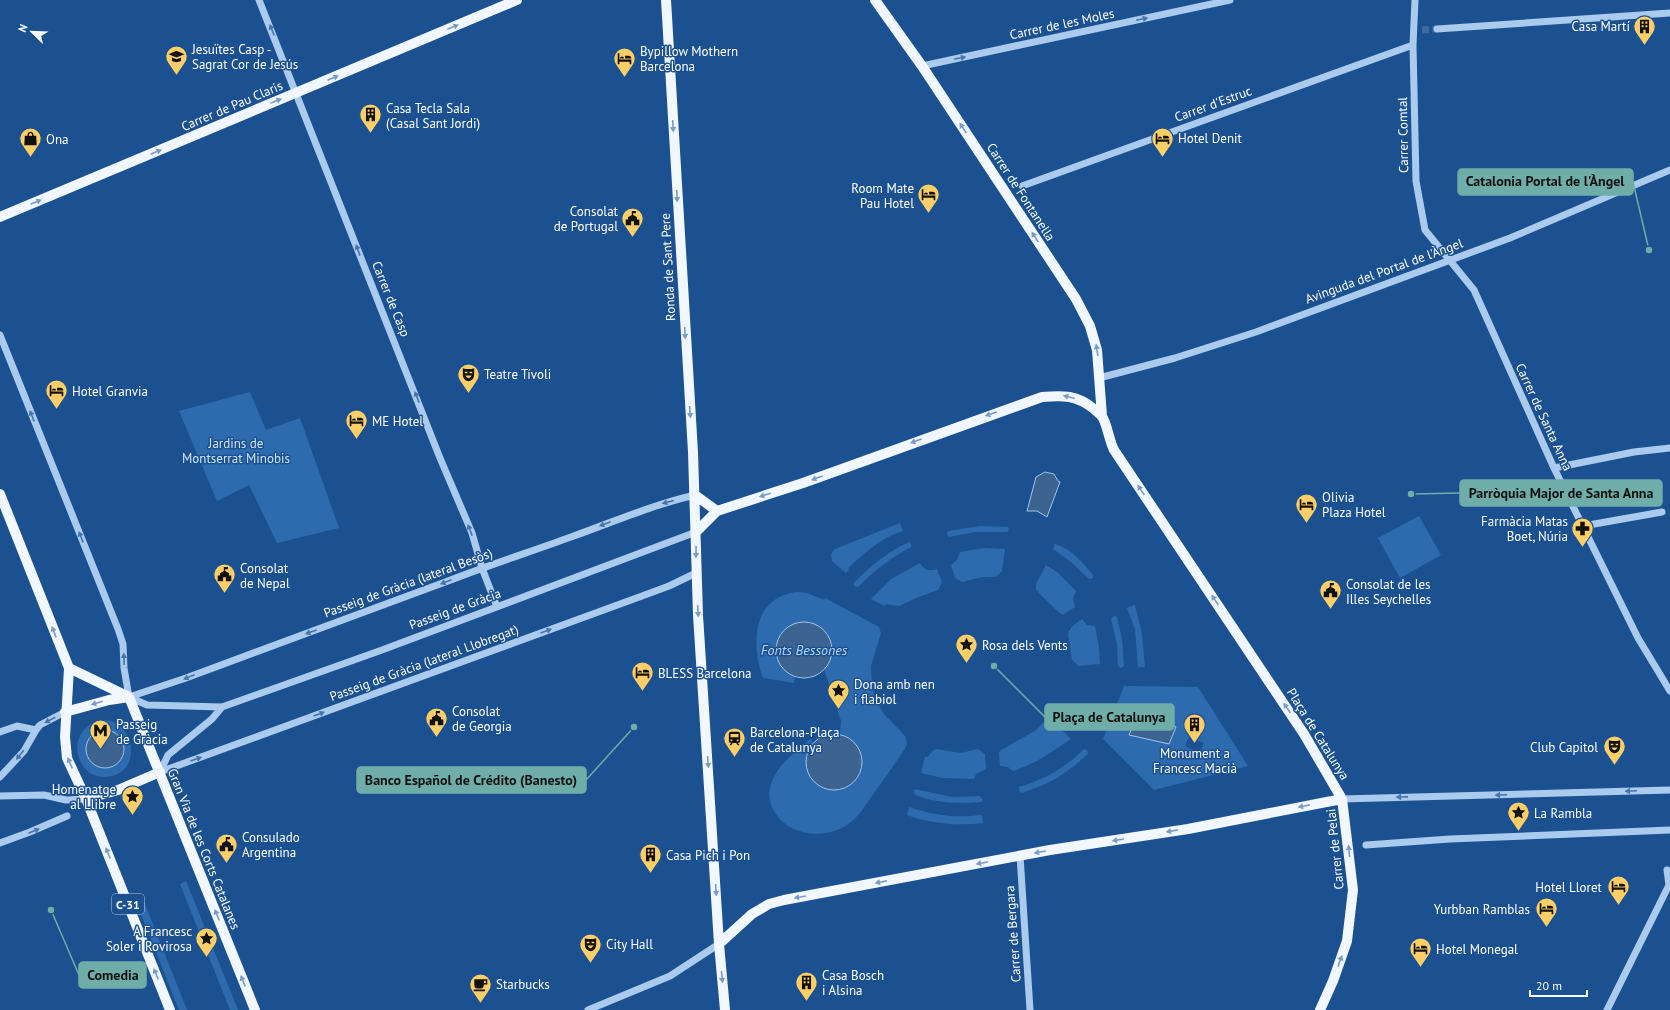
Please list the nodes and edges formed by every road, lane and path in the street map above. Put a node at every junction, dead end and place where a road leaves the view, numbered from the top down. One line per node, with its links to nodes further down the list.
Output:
1 (259, 0): 11 (street, Carrer de Casp, one-way to 1)
2 (517, 0): 11 (main road, Carrer de Pau Claris, one-way to 2)
3 (666, 0): 22 (main road, Ronda de Sant Pere, one-way to 22)
4 (875, 0): 10 (main road, Carrer de Fontanella)
5 (1230, 0): 10 (street, Carrer de les Moles, one-way to 5)
6 (1415, 0): 9 (street, Carrer Comtal)
7 (1670, 13): 8 (street)
8 (1437, 29)
9 (1413, 45): 13 (street, Carrer d'Estruc); 15 (street, Carrer Comtal)
10 (922, 66): 17 (main road, Carrer de Fontanella, one-way to 10)
11 (297, 93): 14 (main road, Carrer de Pau Claris, one-way to 11); 27 (street, Carrer de Casp, one-way to 11)
12 (1670, 170): 15 (street, Avinguda del Portal de l'Àngel)
13 (1022, 186)
14 (0, 217)
15 (1450, 259): 17 (street, Avinguda del Portal de l'Àngel); 20 (street, Carrer de Santa Anna)
16 (0, 335): 32 (street, one-way to 16)
17 (1099, 378): 18 (main road, Carrer de Fontanella)
18 (1102, 416): 23 (main road, one-way to 23); 41 (main road, Plaça de Catalunya, one-way to 18)
19 (1670, 448): 20 (street)
20 (1554, 468): 25 (street, Carrer de Santa Anna)
21 (0, 494): 30 (main road, C-31, one-way to 21)
22 (695, 495): 23 (main road); 26 (main road, Ronda de Sant Pere); 27 (street, Passeig de Gràcia (lateral Besòs), one-way to 27)
23 (717, 511): 26 (main road)
24 (1662, 512): 25 (street)
25 (1583, 526): 31 (street, Carrer de Santa Anna)
26 (696, 532): 28 (main road, one-way to 28); 29 (street, Passeig de Gràcia)
27 (482, 568): 29 (street, Carrer de Casp); 32 (street, Passeig de Gràcia (lateral Besòs), one-way to 32)
28 (696, 572): 37 (street, Passeig de Gràcia (lateral Llobregat), one-way to 28); 49 (main road, one-way to 49)
29 (497, 607): 33 (street, Passeig de Gràcia)
30 (69, 668): 32 (main road); 34 (main road, C-31)
31 (1670, 691)
32 (129, 697): 33 (street, Passeig de Gràcia); 34 (main road, one-way to 34); 37 (main road, Gran Via de les Corts Catalanes)
33 (222, 707): 37 (street, Passeig de Gràcia)
34 (65, 712): 35 (street, one-way to 35); 42 (main road, C-31, one-way to 34)
35 (36, 730): 36 (street); 38 (street, one-way to 38)
36 (0, 732)
37 (160, 772): 42 (main road); 51 (main road, Gran Via de les Corts Catalanes, one-way to 37)
38 (0, 777)
39 (1670, 790): 41 (street, one-way to 41)
40 (0, 796): 42 (street)
41 (1342, 798): 47 (main road, Plaça de Catalunya, one-way to 47); 55 (main road, Carrer de Pelai, one-way to 41)
42 (86, 799): 50 (main road, C-31, one-way to 42)
43 (67, 816): 45 (street, one-way to 43)
44 (1670, 830): 46 (street)
45 (0, 843)
46 (1366, 845)
47 (1020, 856): 49 (main road, Plaça de Catalunya, one-way to 49); 54 (street, Carrer de Bergara)
48 (1667, 870): 56 (street)
49 (719, 944): 52 (street); 53 (main road, one-way to 53)
50 (170, 1010)
51 (255, 1010)
52 (588, 1010)
53 (725, 1010)
54 (1030, 1010)
55 (1320, 1010)
56 (1607, 1010)

